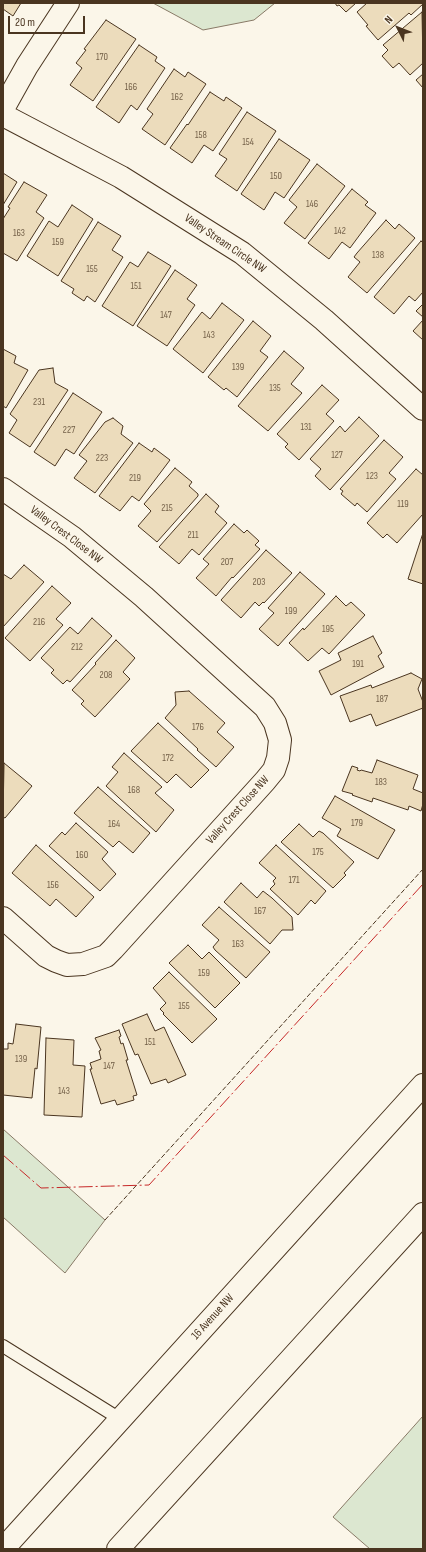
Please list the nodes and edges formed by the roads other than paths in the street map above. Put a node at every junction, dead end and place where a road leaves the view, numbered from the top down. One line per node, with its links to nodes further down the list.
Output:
1 (68, 3): 2 (main road)
2 (3, 109)
3 (3, 115): 4 (main road, Valley Stream Circle NW)
4 (423, 409)
5 (3, 490): 6 (main road, Valley Crest Close NW)
6 (3, 918)
7 (423, 1085): 10 (main road, 16 Avenue NW)
8 (423, 1214): 12 (main road)
9 (3, 1346): 10 (lane)
10 (120, 1419): 11 (main road, 16 Avenue NW)
11 (3, 1549)
12 (118, 1549)

